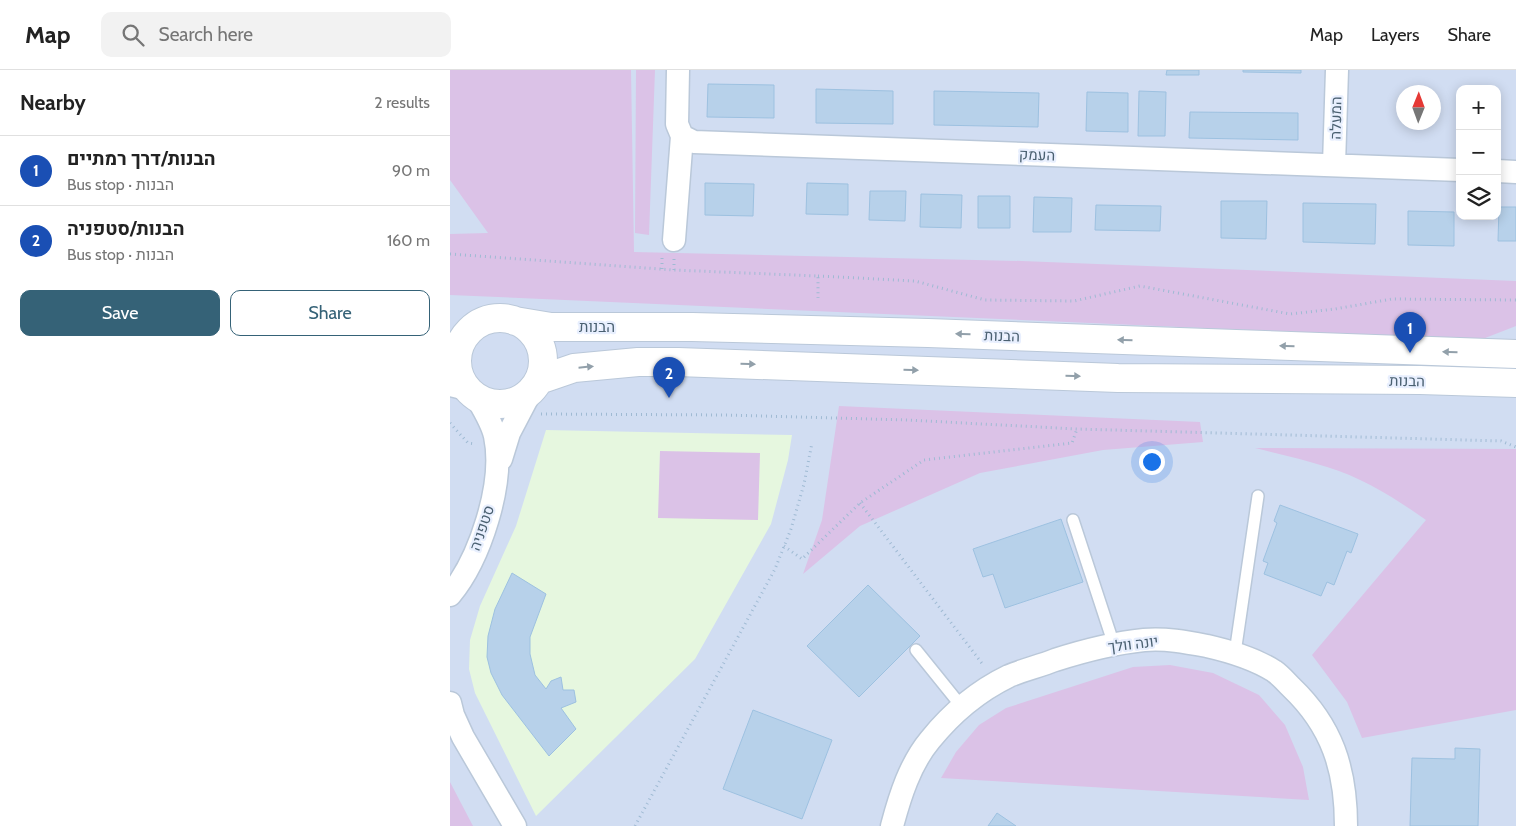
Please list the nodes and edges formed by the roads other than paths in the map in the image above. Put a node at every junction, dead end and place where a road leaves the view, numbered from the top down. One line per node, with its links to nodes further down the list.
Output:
1 (678, 70): 3 (street)
2 (1337, 70): 4 (street, המעלה)
3 (682, 136): 4 (street, העמק); 8 (street)
4 (1334, 165): 5 (street, העמק)
5 (1456, 170)
6 (1501, 171): 7 (street)
7 (1516, 172)
8 (674, 240)
9 (514, 321): 10 (street); 12 (street, הבנות, one-way to 9); 17 (street)
10 (457, 343): 16 (street)
11 (1516, 345): 12 (street, הבנות)
12 (1489, 353): 13 (street, הבנות)
13 (1516, 354)
14 (1467, 382): 15 (street, הבנות); 17 (street, הבנות, one-way to 14); 18 (street, הבנות)
15 (1516, 383)
16 (465, 391): 17 (street); 19 (street, סטפניה)
17 (529, 395): 19 (street, סטפניה)
18 (1516, 397)
19 (498, 467): 22 (street, סטפניה)
20 (1258, 496): 26 (lane)
21 (1073, 520): 24 (lane)
22 (454, 591): 23 (street, סטפניה)
23 (450, 609)
24 (1114, 645): 26 (street, יונה וולך); 28 (street, יונה וולך)
25 (916, 650): 28 (lane)
26 (1235, 653): 32 (street, יונה וולך)
27 (450, 703): 29 (street)
28 (962, 707): 31 (street, יונה וולך)
29 (457, 730): 30 (street)
30 (515, 826)
31 (892, 826)
32 (1346, 826)

